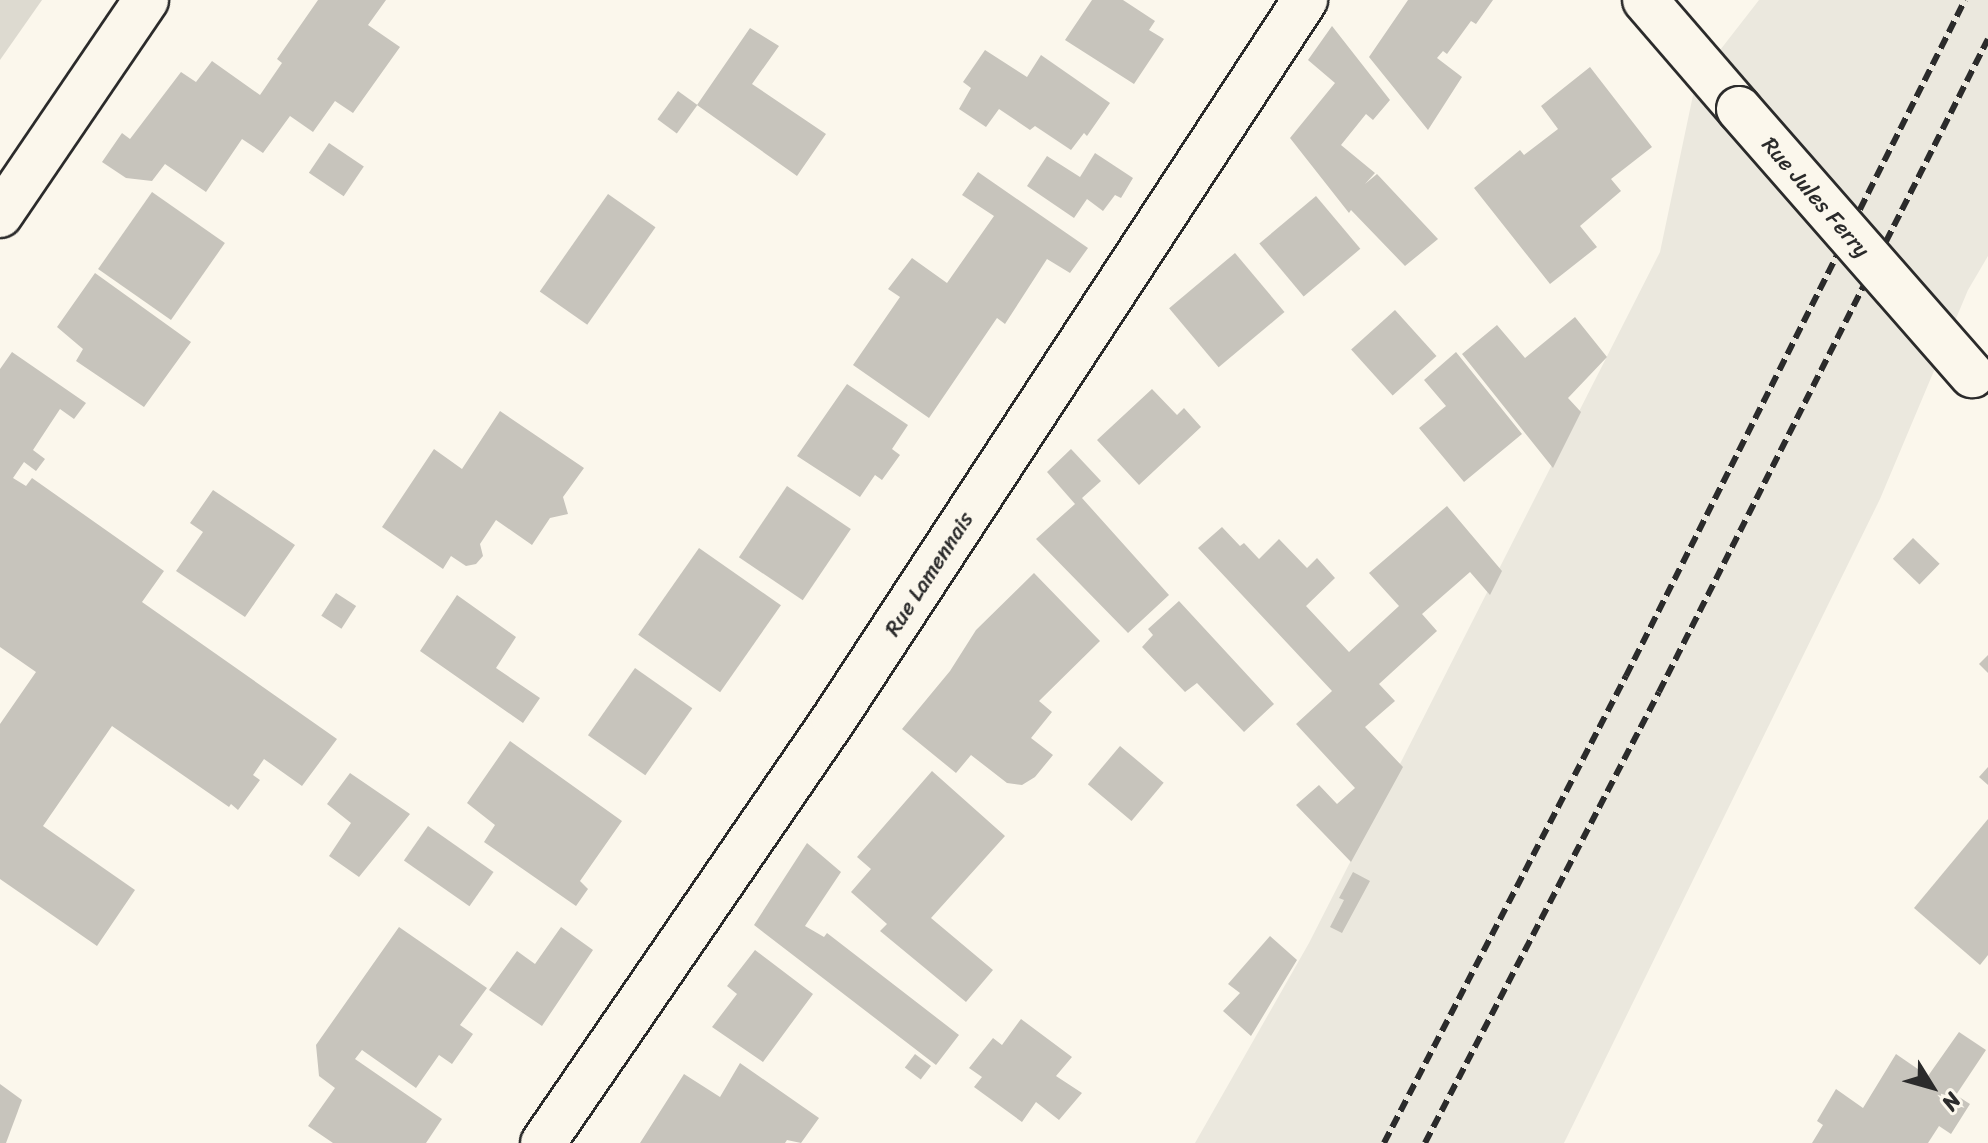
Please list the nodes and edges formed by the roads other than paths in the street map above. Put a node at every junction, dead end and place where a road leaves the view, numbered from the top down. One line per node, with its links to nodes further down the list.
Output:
1 (146, 0): 4 (street)
2 (1305, 0): 6 (street, Rue Lamennais)
3 (1645, 0): 5 (street, Rue Jules Ferry, bridge)
4 (0, 215)
5 (1980, 384)
6 (543, 1143)

